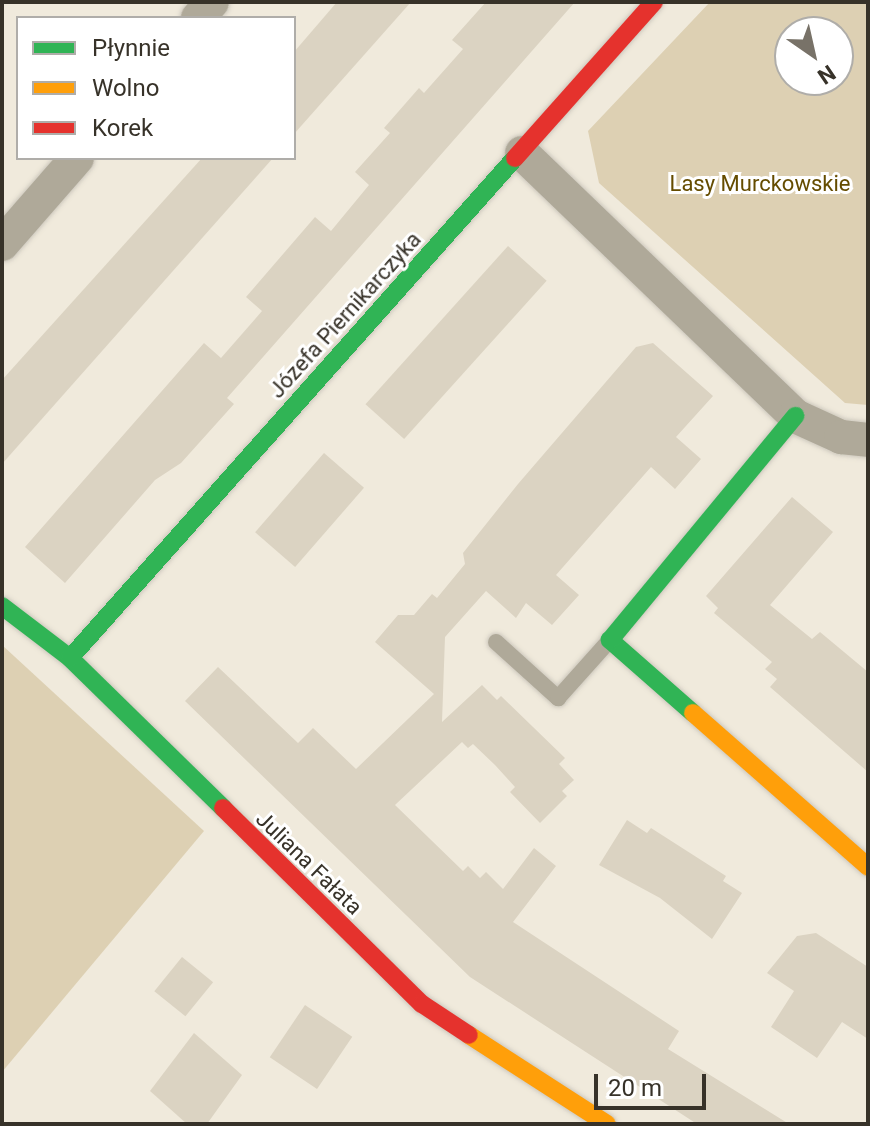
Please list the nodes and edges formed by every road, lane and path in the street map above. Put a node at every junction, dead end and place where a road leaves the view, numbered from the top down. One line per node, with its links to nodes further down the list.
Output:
1 (654, 2): 2 (street, Józefa Piernikarczyka)
2 (522, 153): 5 (street); 10 (street, Józefa Piernikarczyka)
3 (75, 160): 4 (street)
4 (2, 244)
5 (795, 416): 6 (street); 8 (street)
6 (868, 440)
7 (2, 606): 10 (street, Juliana Fałata)
8 (610, 640): 9 (lane); 11 (street)
9 (496, 642)
10 (70, 658): 12 (street, Juliana Fałata)
11 (868, 867)
12 (607, 1124)

